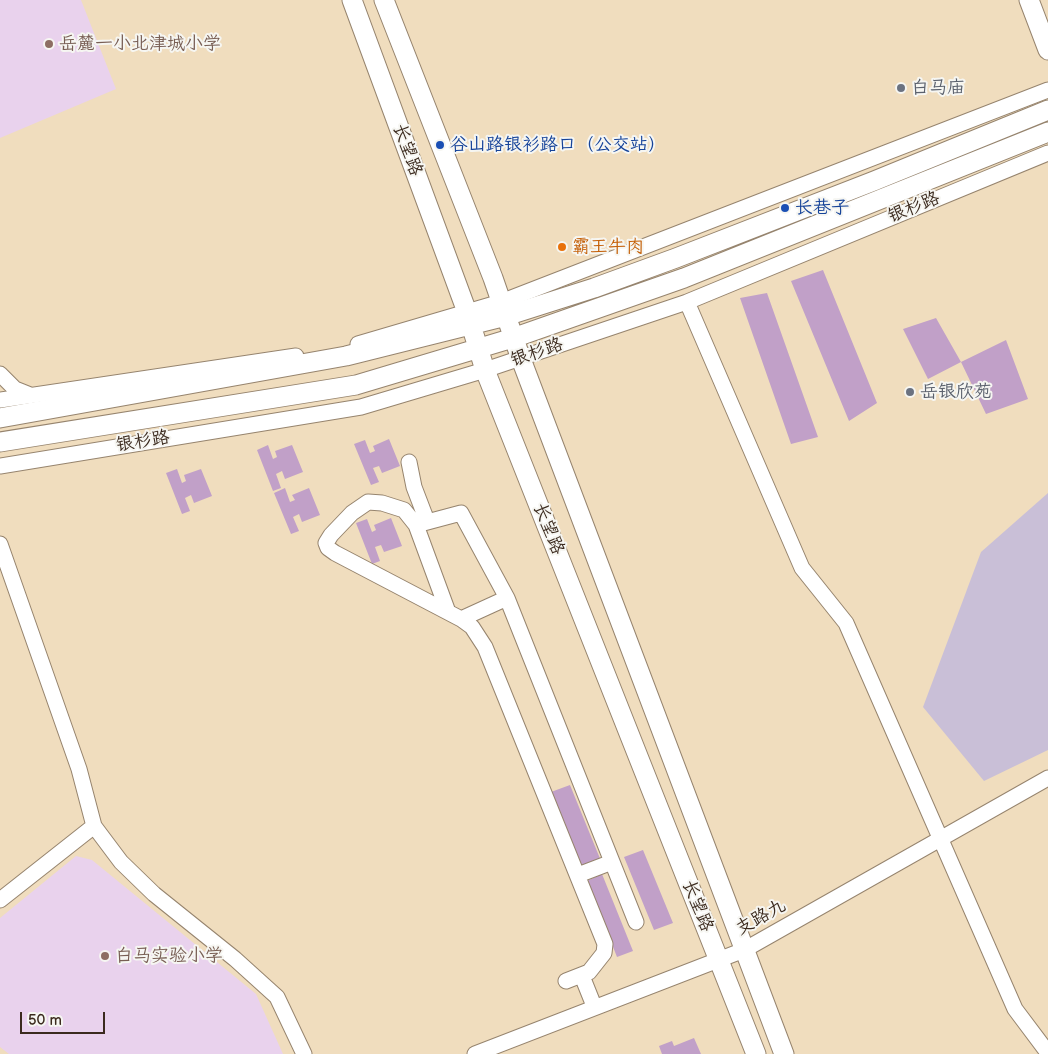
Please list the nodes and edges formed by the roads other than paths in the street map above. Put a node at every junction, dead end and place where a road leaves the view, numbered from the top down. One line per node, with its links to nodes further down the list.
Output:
1 (352, 0): 11 (main road, 长望路)
2 (384, 0): 10 (main road, 长望路)
3 (1029, 0): 4 (main road)
4 (1048, 50)
5 (1048, 90): 10 (street)
6 (1048, 110): 10 (main road)
7 (1048, 132): 12 (main road, 银杉路)
8 (1048, 153): 9 (street, 银杉路)
9 (687, 302): 14 (street, 银杉路); 31 (street)
10 (503, 309): 11 (main road); 12 (main road, 长望路)
11 (469, 319): 13 (main road, 长望路); 17 (street); 19 (main road)
12 (513, 338): 13 (main road, 银杉路); 14 (main road, 长望路)
13 (479, 348): 15 (main road, 长望路); 20 (main road, 银杉路)
14 (521, 359): 15 (street, 银杉路); 36 (main road, 长望路)
15 (485, 370): 22 (street, 银杉路); 37 (main road, 长望路)
16 (0, 374): 17 (street)
17 (32, 396): 18 (street)
18 (0, 400)
19 (0, 418)
20 (0, 442)
21 (409, 462): 23 (street)
22 (0, 466)
23 (414, 487): 24 (street); 25 (street)
24 (394, 505): 25 (street); 28 (street)
25 (422, 523): 27 (street); 28 (street)
26 (0, 544): 30 (street)
27 (507, 598): 28 (street); 32 (street)
28 (455, 616): 33 (street)
29 (1048, 778): 31 (street, 支路九)
30 (94, 826): 34 (street); 42 (street)
31 (940, 839): 36 (street, 支路九); 41 (street)
32 (612, 862): 33 (street); 35 (street)
33 (578, 875): 38 (street)
34 (0, 900)
35 (636, 922)
36 (744, 950): 37 (street, 支路九); 45 (main road, 长望路)
37 (718, 960): 40 (street, 支路九); 44 (main road, 长望路)
38 (582, 976): 39 (street); 40 (street)
39 (566, 981)
40 (594, 1006): 43 (street, 支路九)
41 (1048, 1053)
42 (304, 1054)
43 (475, 1054)
44 (756, 1054)
45 (784, 1054)

